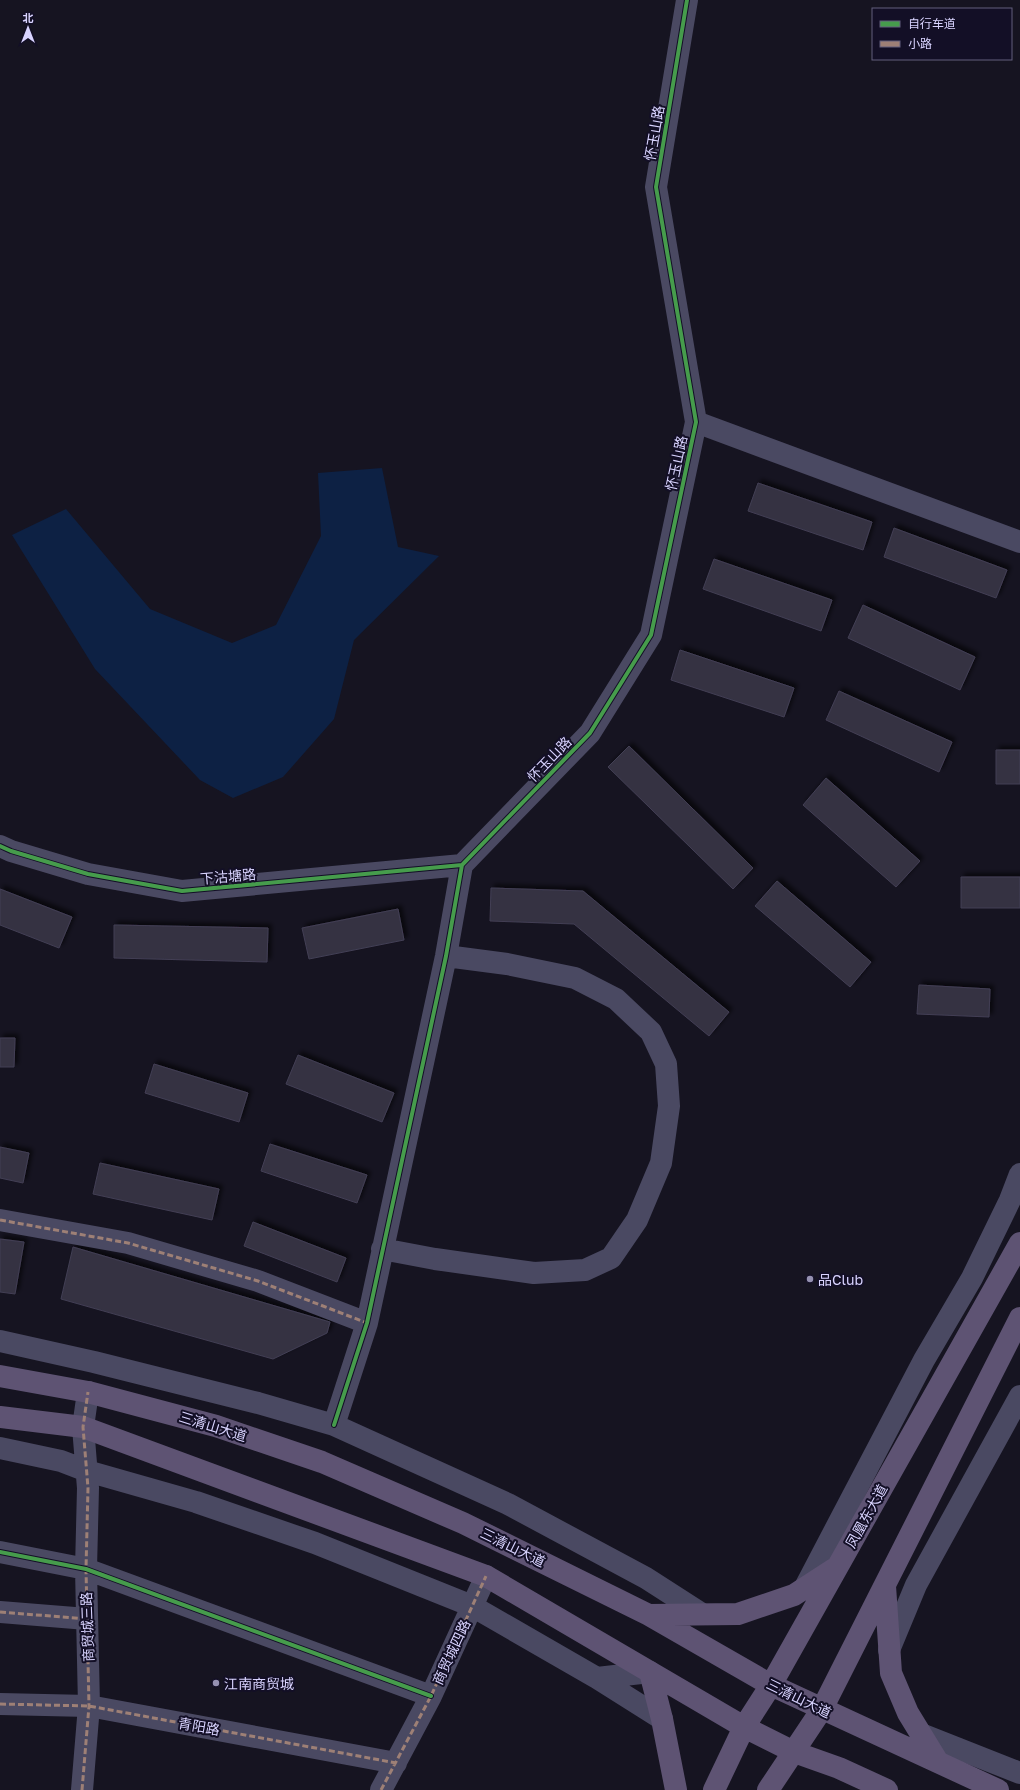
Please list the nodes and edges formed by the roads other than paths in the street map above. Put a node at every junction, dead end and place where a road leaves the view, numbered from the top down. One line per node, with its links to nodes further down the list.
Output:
1 (687, 0): 2 (street, 怀玉山路)
2 (696, 422): 3 (street); 5 (street, 怀玉山路)
3 (1020, 542)
4 (0, 846): 5 (street, 下沽塘路)
5 (462, 865): 6 (street)
6 (446, 956): 10 (street); 10 (street)
7 (1020, 1174): 27 (street)
8 (0, 1220): 12 (street)
9 (1020, 1243): 23 (main road, 凤凰东大道)
10 (382, 1249): 12 (street)
11 (1020, 1318): 26 (main road)
12 (367, 1323): 18 (street)
13 (0, 1341): 18 (street)
14 (0, 1376): 15 (main road, 三清山大道)
15 (88, 1392): 19 (street, 商贸城三路); 31 (main road, 三清山大道)
16 (1020, 1396): 33 (street)
17 (0, 1417): 19 (main road)
18 (334, 1425): 30 (street)
19 (83, 1427): 21 (street, 商贸城三路); 25 (main road)
20 (0, 1448): 21 (street)
21 (87, 1471): 24 (street, 商贸城三路); 28 (street)
22 (0, 1552): 24 (street)
23 (837, 1568): 27 (main road); 36 (main road, 凤凰东大道)
24 (86, 1569): 32 (street, 商贸城三路); 37 (street)
25 (486, 1576): 28 (street, 商贸城四路); 34 (main road)
26 (885, 1585): 33 (main road); 40 (main road)
27 (804, 1589): 30 (main road)
28 (472, 1606): 35 (street); 37 (street, 商贸城四路)
29 (0, 1612): 32 (street)
30 (702, 1614): 31 (main road)
31 (649, 1615): 36 (main road, 三清山大道)
32 (87, 1619): 39 (street, 商贸城三路)
33 (889, 1650): 43 (main road)
34 (650, 1672): 35 (street); 41 (main road); 42 (main road)
35 (597, 1678): 41 (street)
36 (771, 1685): 40 (main road, 三清山大道); 42 (main road, 凤凰东大道)
37 (431, 1696): 46 (street, 商贸城四路)
38 (0, 1704): 39 (street, 青阳路)
39 (89, 1706): 46 (street, 青阳路); 48 (street, 商贸城三路)
40 (822, 1709): 44 (main road); 45 (main road, 三清山大道)
41 (662, 1719): 50 (main road)
42 (744, 1727): 44 (main road); 51 (main road, 凤凰东大道)
43 (920, 1734): 45 (main road); 47 (street)
44 (794, 1752): 52 (main road); 53 (main road)
45 (938, 1762): 54 (main road, 三清山大道)
46 (396, 1763): 49 (street, 商贸城四路)
47 (1020, 1773)
48 (82, 1790)
49 (381, 1790)
50 (676, 1790)
51 (714, 1790)
52 (768, 1790)
53 (887, 1790)
54 (998, 1790)

